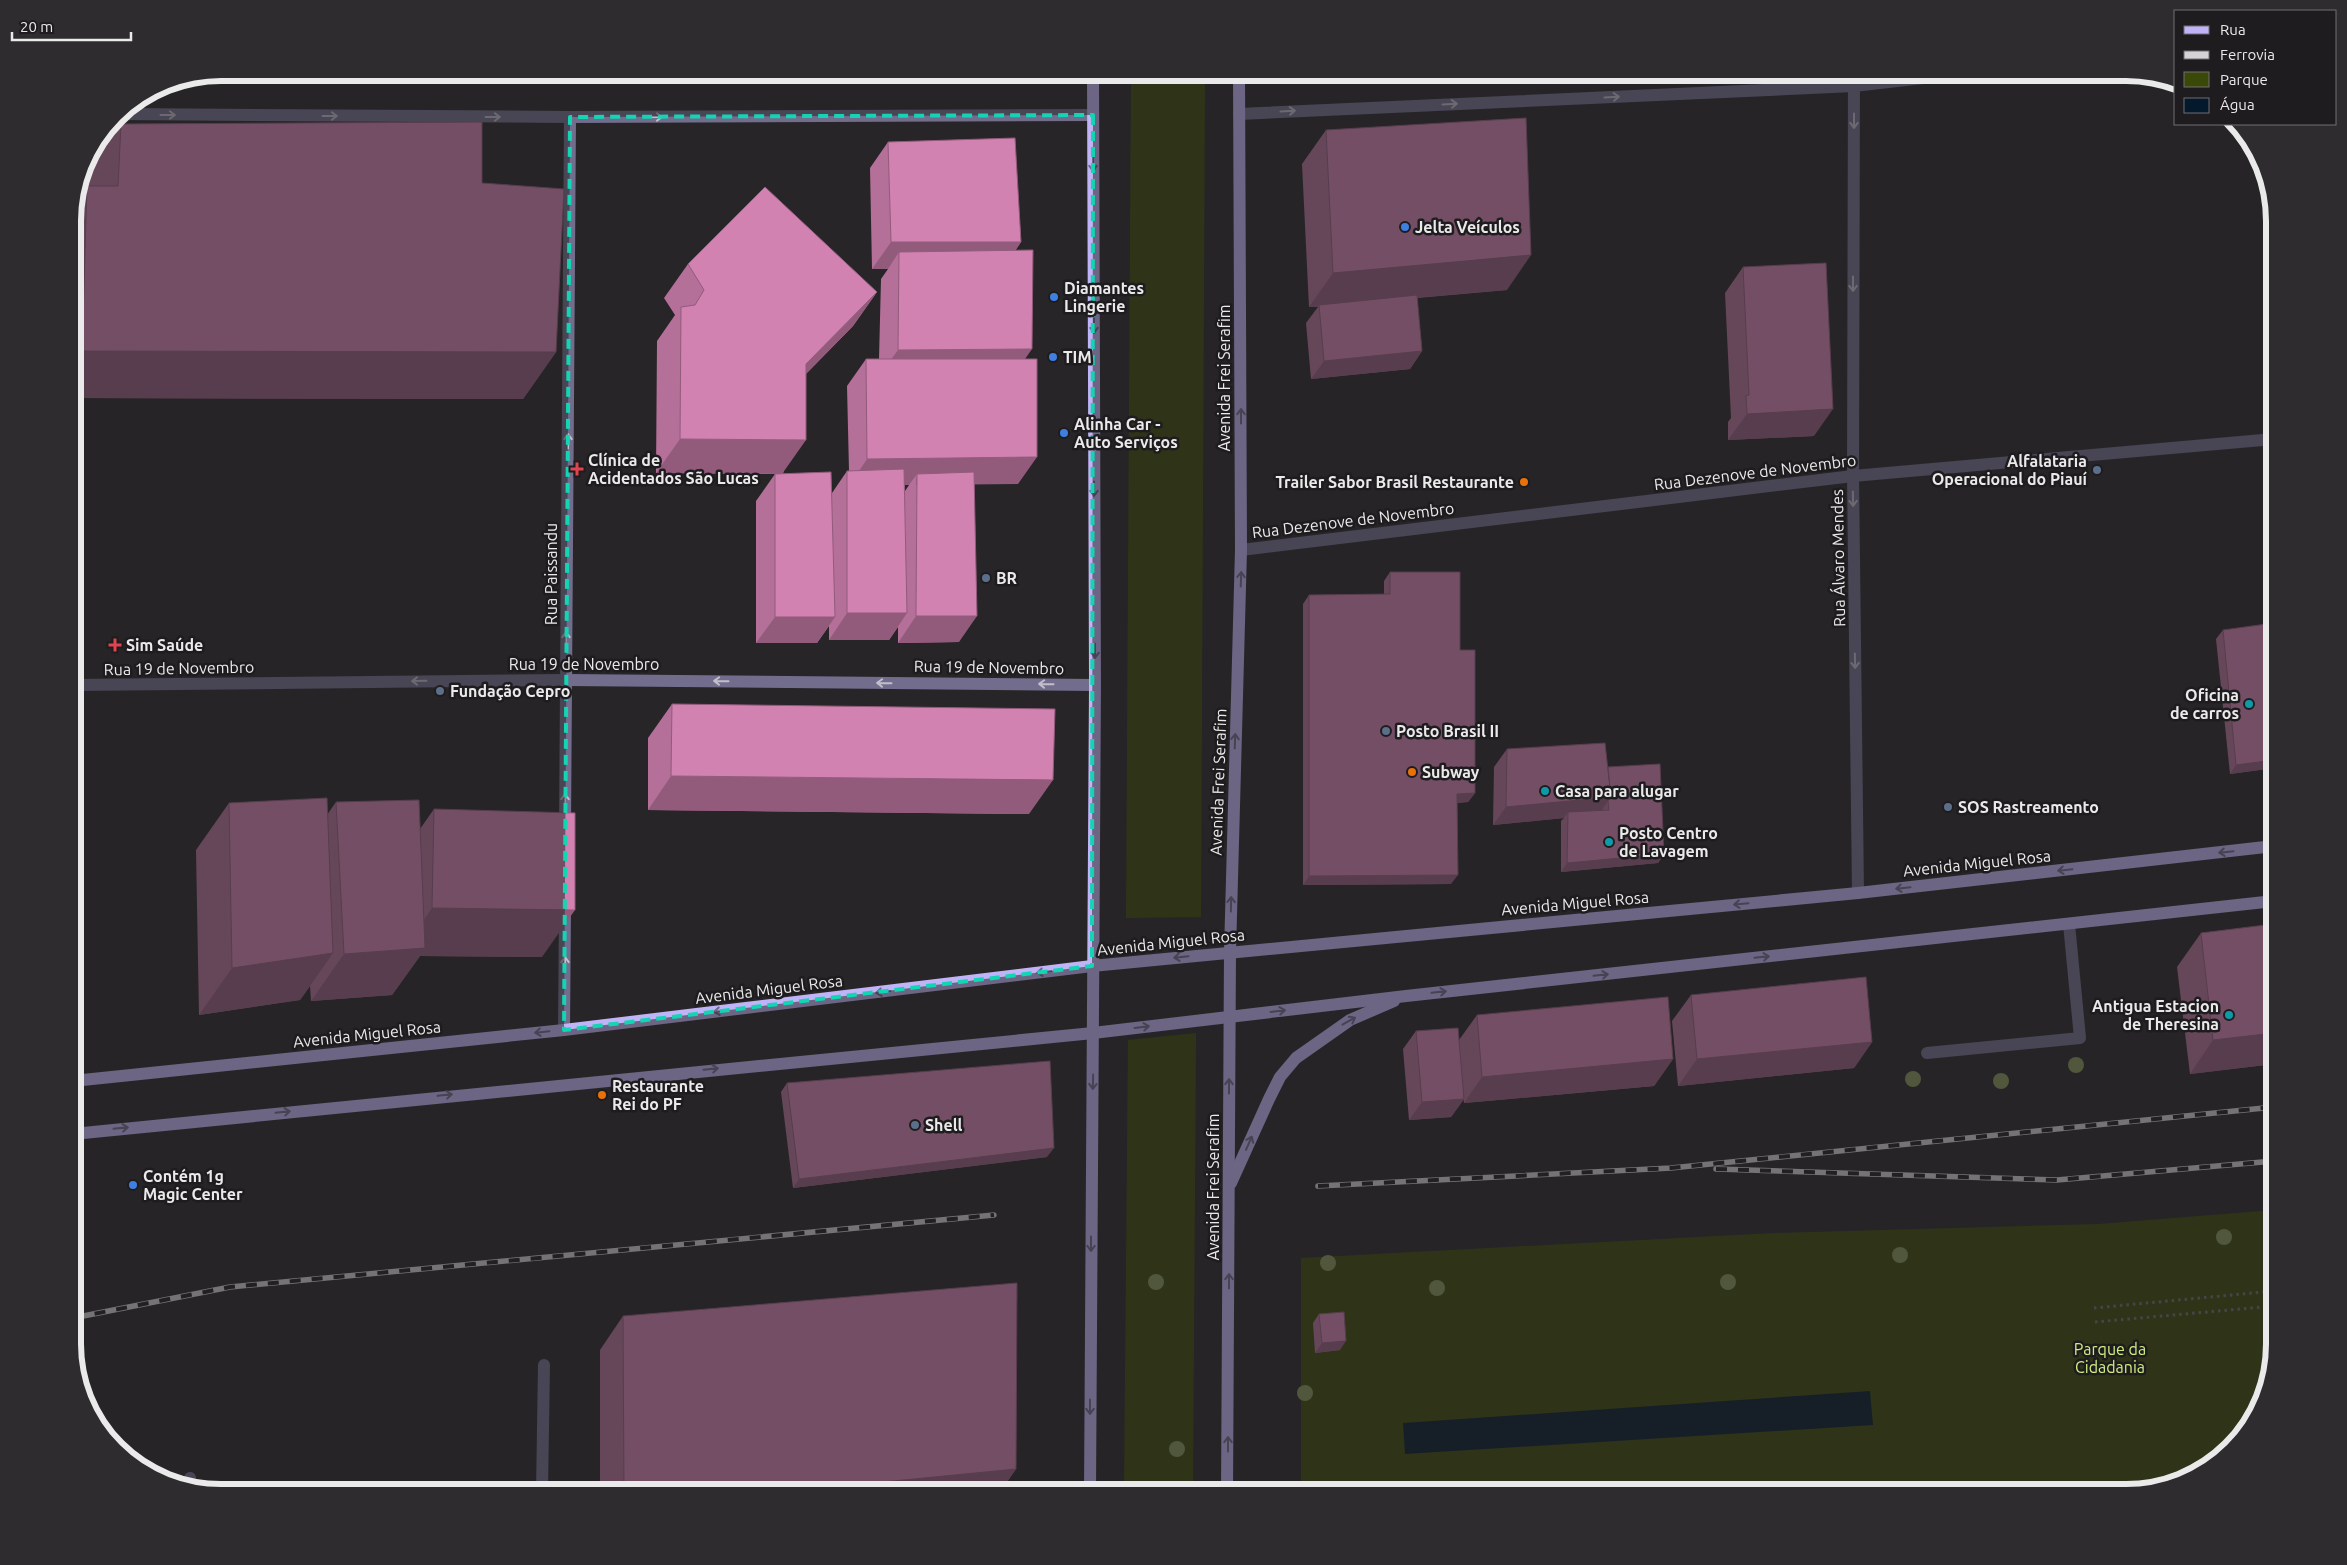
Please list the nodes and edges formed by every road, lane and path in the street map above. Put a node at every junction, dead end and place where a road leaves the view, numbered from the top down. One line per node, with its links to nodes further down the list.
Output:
1 (1239, 81): 7 (main road, Avenida Frei Serafim)
2 (1854, 81): 5 (street, Rua Álvaro Mendes)
3 (1896, 81): 5 (street)
4 (1093, 82): 8 (main road)
5 (1854, 86): 7 (street, one-way to 5); 11 (street, Rua Álvaro Mendes, one-way to 11)
6 (132, 114): 9 (street, one-way to 9)
7 (1239, 114): 12 (main road, Avenida Frei Serafim, one-way to 7)
8 (1093, 115): 9 (street, one-way to 8); 15 (main road, one-way to 15)
9 (570, 117): 13 (street, Rua Paissandu, one-way to 9)
10 (2266, 440): 11 (street, Rua Dezenove de Novembro)
11 (1853, 476): 12 (street, Rua Dezenove de Novembro); 18 (street, Rua Álvaro Mendes, one-way to 18)
12 (1242, 550): 22 (main road, Avenida Frei Serafim, one-way to 12)
13 (566, 680): 14 (street, Rua 19 de Novembro, one-way to 14); 15 (street, Rua 19 de Novembro, one-way to 13); 16 (street, Rua Paissandu, one-way to 13)
14 (82, 685)
15 (1095, 685): 23 (main road)
16 (565, 845)
17 (2266, 847): 18 (main road, Avenida Miguel Rosa, one-way to 18)
18 (1858, 893): 22 (main road, Avenida Miguel Rosa, one-way to 22)
19 (565, 894): 26 (street, one-way to 19)
20 (2266, 902): 21 (main road)
21 (2070, 924): 24 (main road, one-way to 21); 28 (street)
22 (1230, 952): 23 (main road, Avenida Miguel Rosa, one-way to 23); 25 (main road, Avenida Frei Serafim)
23 (1092, 966): 26 (main road, Avenida Miguel Rosa, one-way to 26); 27 (main road)
24 (1406, 996): 25 (main road, one-way to 24); 31 (main road, one-way to 24)
25 (1229, 1017): 27 (main road, one-way to 25); 31 (main road, Avenida Frei Serafim, one-way to 25)
26 (564, 1030): 29 (main road, Avenida Miguel Rosa, one-way to 29)
27 (1093, 1033): 30 (main road, one-way to 27); 38 (main road, one-way to 38)
28 (1927, 1053)
29 (82, 1080)
30 (82, 1133)
31 (1230, 1188): 39 (main road, Avenida Frei Serafim, one-way to 31)
32 (2266, 1292): 34 (path)
33 (2266, 1307): 35 (path)
34 (2094, 1308)
35 (2095, 1322)
36 (544, 1364): 37 (street)
37 (542, 1484)
38 (1090, 1484)
39 (1227, 1484)

